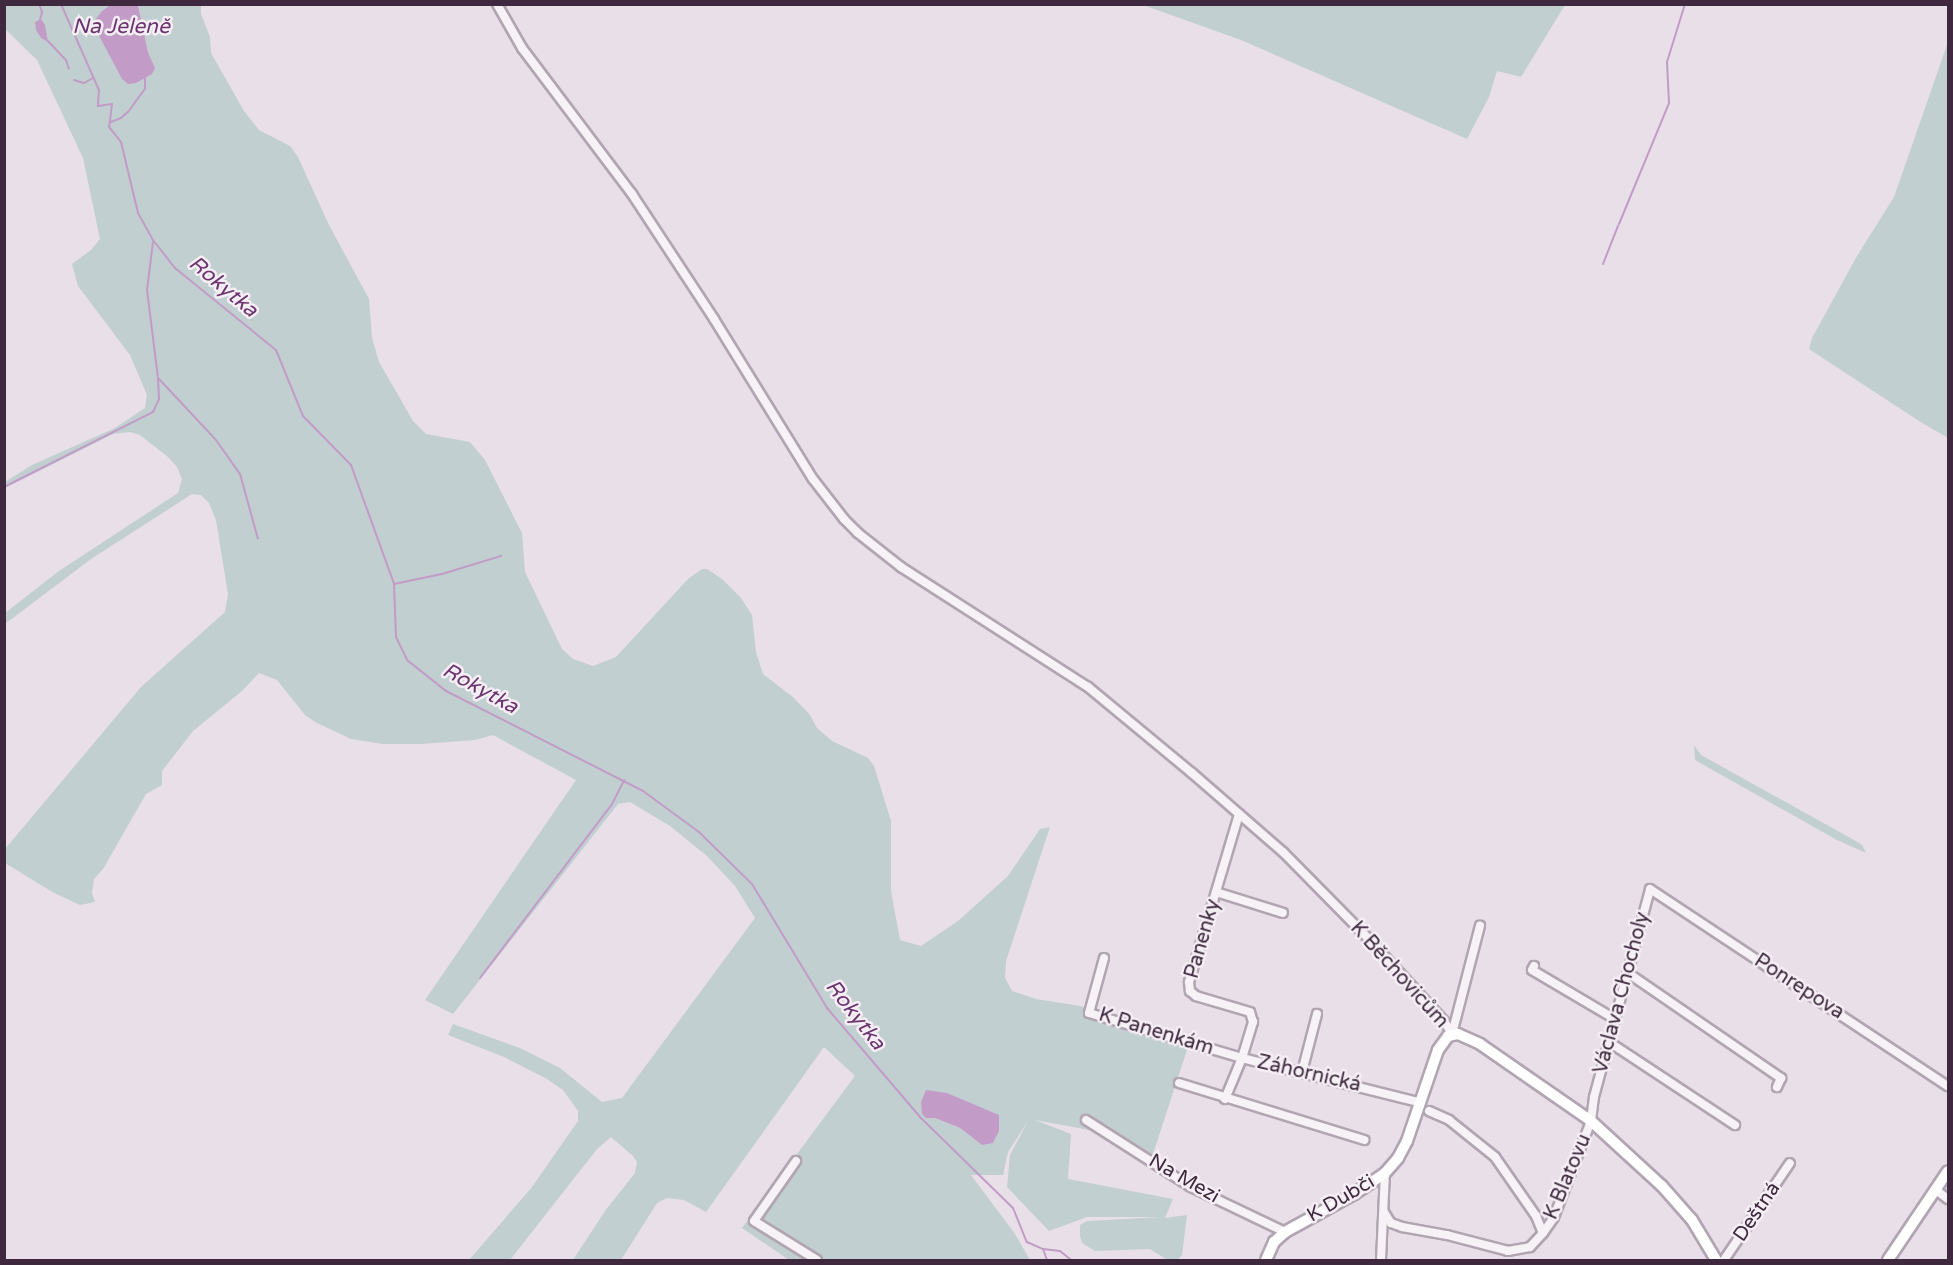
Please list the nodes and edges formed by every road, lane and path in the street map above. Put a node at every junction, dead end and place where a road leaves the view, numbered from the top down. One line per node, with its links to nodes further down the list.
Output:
1 (497, 4): 2 (street, K Běchovicům)
2 (1239, 814): 4 (street, Panenky); 12 (street, K Běchovicům)
3 (1650, 889): 9 (street, Václava Chocholy); 17 (street, Ponrepova)
4 (1216, 892): 5 (street); 14 (street, Panenky)
5 (1283, 913)
6 (1480, 926): 12 (street)
7 (1104, 958): 14 (street, K Panenkám)
8 (1534, 966): 11 (street)
9 (1628, 973): 11 (street, Václava Chocholy); 18 (street)
10 (1317, 1014): 15 (street)
11 (1614, 1019): 13 (street, Václava Chocholy)
12 (1452, 1034): 20 (street, K Dubči); 23 (street, K Běchovicům)
13 (1609, 1042): 23 (street, Václava Chocholy); 24 (street)
14 (1242, 1058): 15 (street, Záhornická); 19 (street, Záhornická)
15 (1302, 1072): 20 (street, Záhornická)
16 (1179, 1083): 19 (street)
17 (1948, 1086)
18 (1777, 1087)
19 (1225, 1099): 25 (street)
20 (1419, 1102): 29 (street, K Dubči)
21 (1429, 1111): 34 (street)
22 (1086, 1120): 33 (street, Na Mezi)
23 (1592, 1121): 34 (street, K Blatovu); 38 (street, K Běchovicům)
24 (1735, 1125)
25 (1364, 1140)
26 (796, 1161): 35 (street)
27 (1790, 1163): 39 (street, Deštná)
28 (1948, 1171): 30 (street)
29 (1384, 1173): 32 (street); 33 (street, K Dubči)
30 (1936, 1190): 31 (street); 40 (street)
31 (1948, 1199)
32 (1384, 1212): 34 (street); 37 (street)
33 (1285, 1232): 36 (street, K Dubči)
34 (1543, 1233)
35 (817, 1260)
36 (1266, 1260)
37 (1381, 1260)
38 (1716, 1260)
39 (1724, 1260)
40 (1888, 1260)

